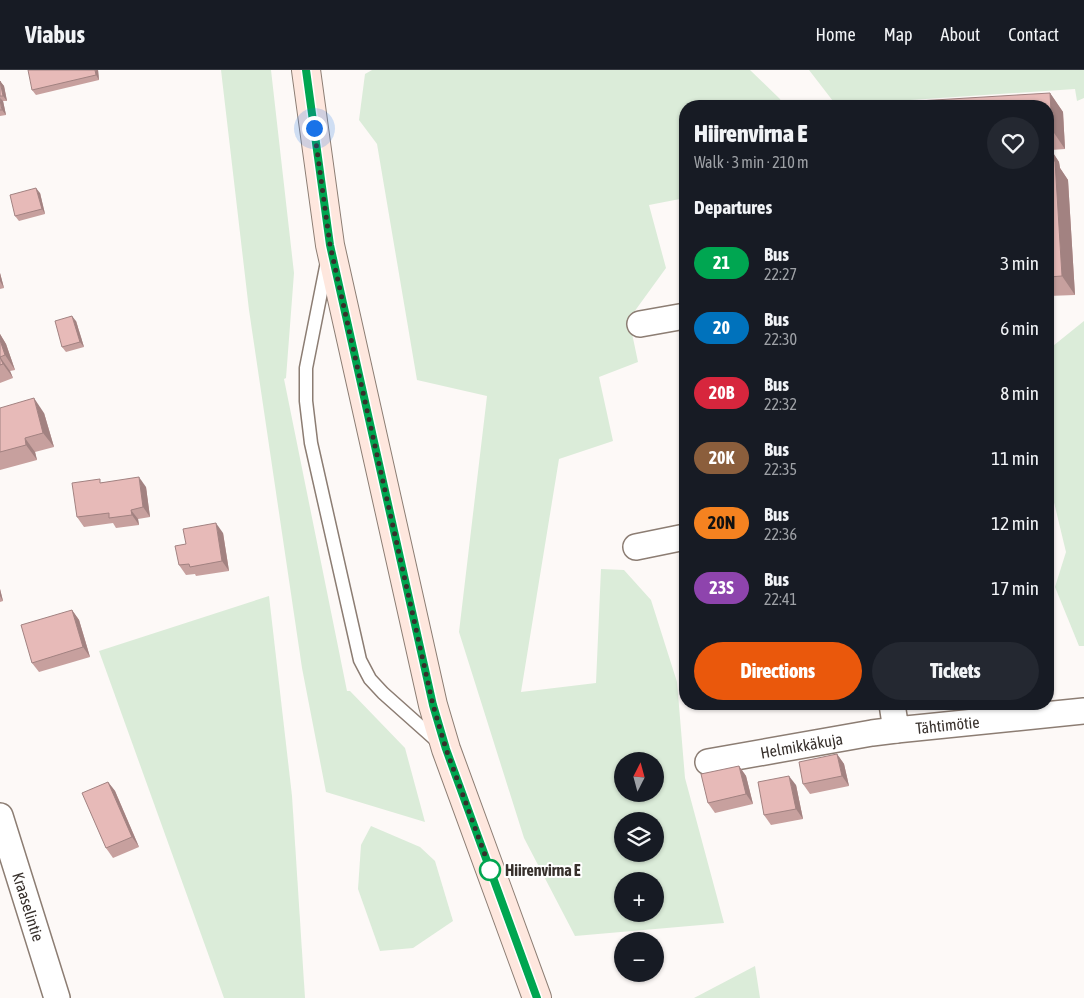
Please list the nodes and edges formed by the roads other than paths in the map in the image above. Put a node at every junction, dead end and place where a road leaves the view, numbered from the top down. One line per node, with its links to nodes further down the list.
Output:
1 (306, 70): 2 (main road)
2 (330, 245): 10 (main road); 10 (lane)
3 (679, 317): 4 (street)
4 (640, 324)
5 (679, 538): 6 (street)
6 (636, 547)
7 (893, 710): 9 (street, Tähtimötie)
8 (1084, 711): 9 (street, Tähtimötie)
9 (896, 730): 11 (street, Helmikkäkuja)
10 (446, 749): 14 (main road)
11 (708, 762)
12 (0, 816): 13 (street, Kraaselintie)
13 (57, 998)
14 (537, 998)

